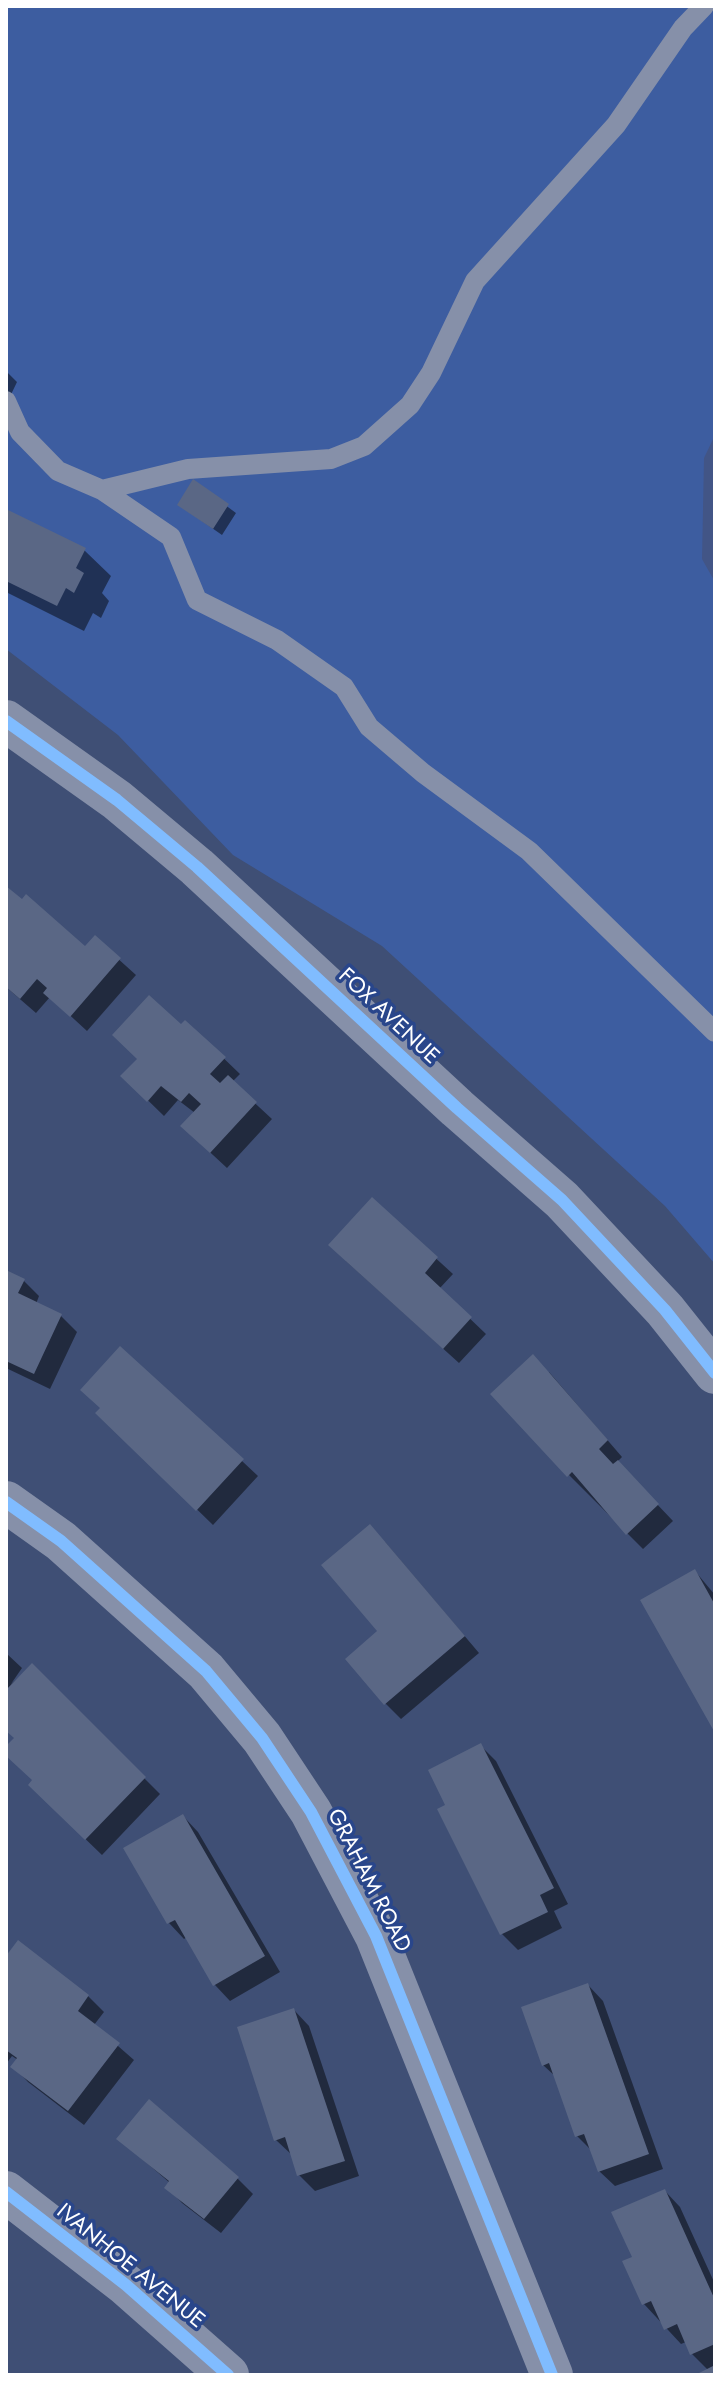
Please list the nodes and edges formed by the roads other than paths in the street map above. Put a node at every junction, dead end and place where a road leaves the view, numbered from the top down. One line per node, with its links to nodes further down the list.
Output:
1 (704, 6): 3 (lane)
2 (6, 401): 3 (lane)
3 (102, 490): 5 (lane)
4 (6, 721): 6 (street, FOX AVENUE)
5 (715, 1032)
6 (715, 1373)
7 (6, 1502): 10 (street, GRAHAM ROAD)
8 (6, 2192): 9 (street, IVANHOE AVENUE)
9 (228, 2375)
10 (552, 2375)

